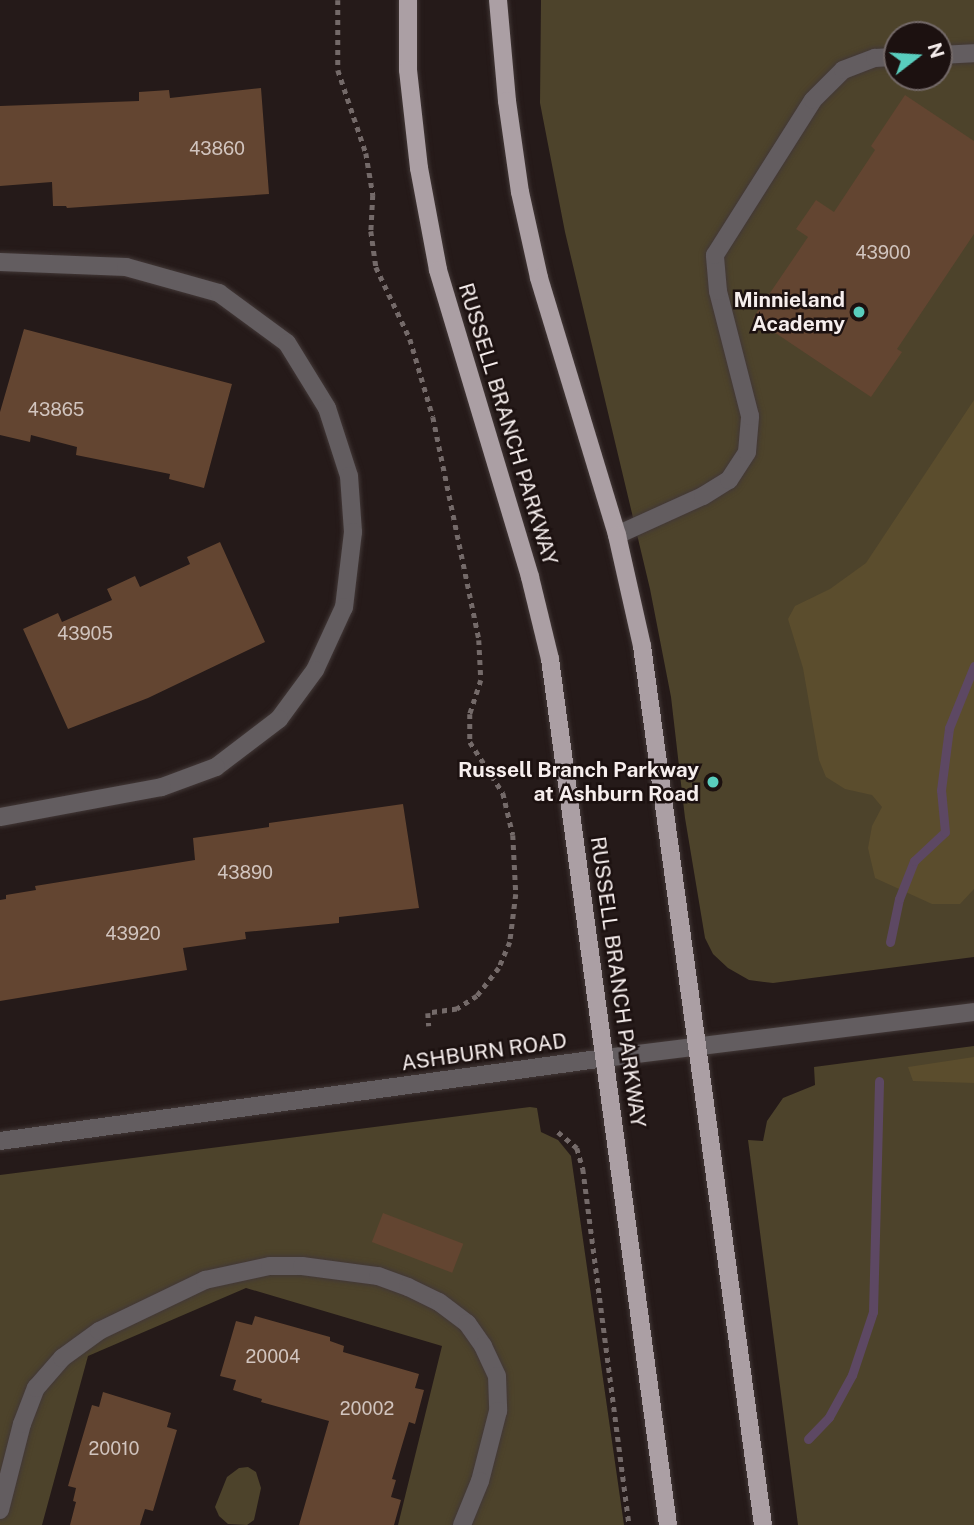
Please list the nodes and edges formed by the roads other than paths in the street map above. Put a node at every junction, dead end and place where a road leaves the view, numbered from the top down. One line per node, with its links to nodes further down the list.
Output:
1 (408, 0): 11 (main road, RUSSELL BRANCH PARKWAY)
2 (498, 0): 7 (main road)
3 (974, 53): 4 (street)
4 (953, 54)
5 (883, 58): 7 (street)
6 (0, 262): 8 (street)
7 (617, 535): 10 (main road)
8 (0, 817)
9 (974, 1012): 10 (street, ASHBURN ROAD)
10 (697, 1046): 11 (street, ASHBURN ROAD); 16 (main road)
11 (605, 1058): 12 (street, ASHBURN ROAD); 15 (main road, RUSSELL BRANCH PARKWAY)
12 (0, 1141)
13 (1, 1506): 14 (street)
14 (462, 1525)
15 (668, 1525)
16 (763, 1525)

